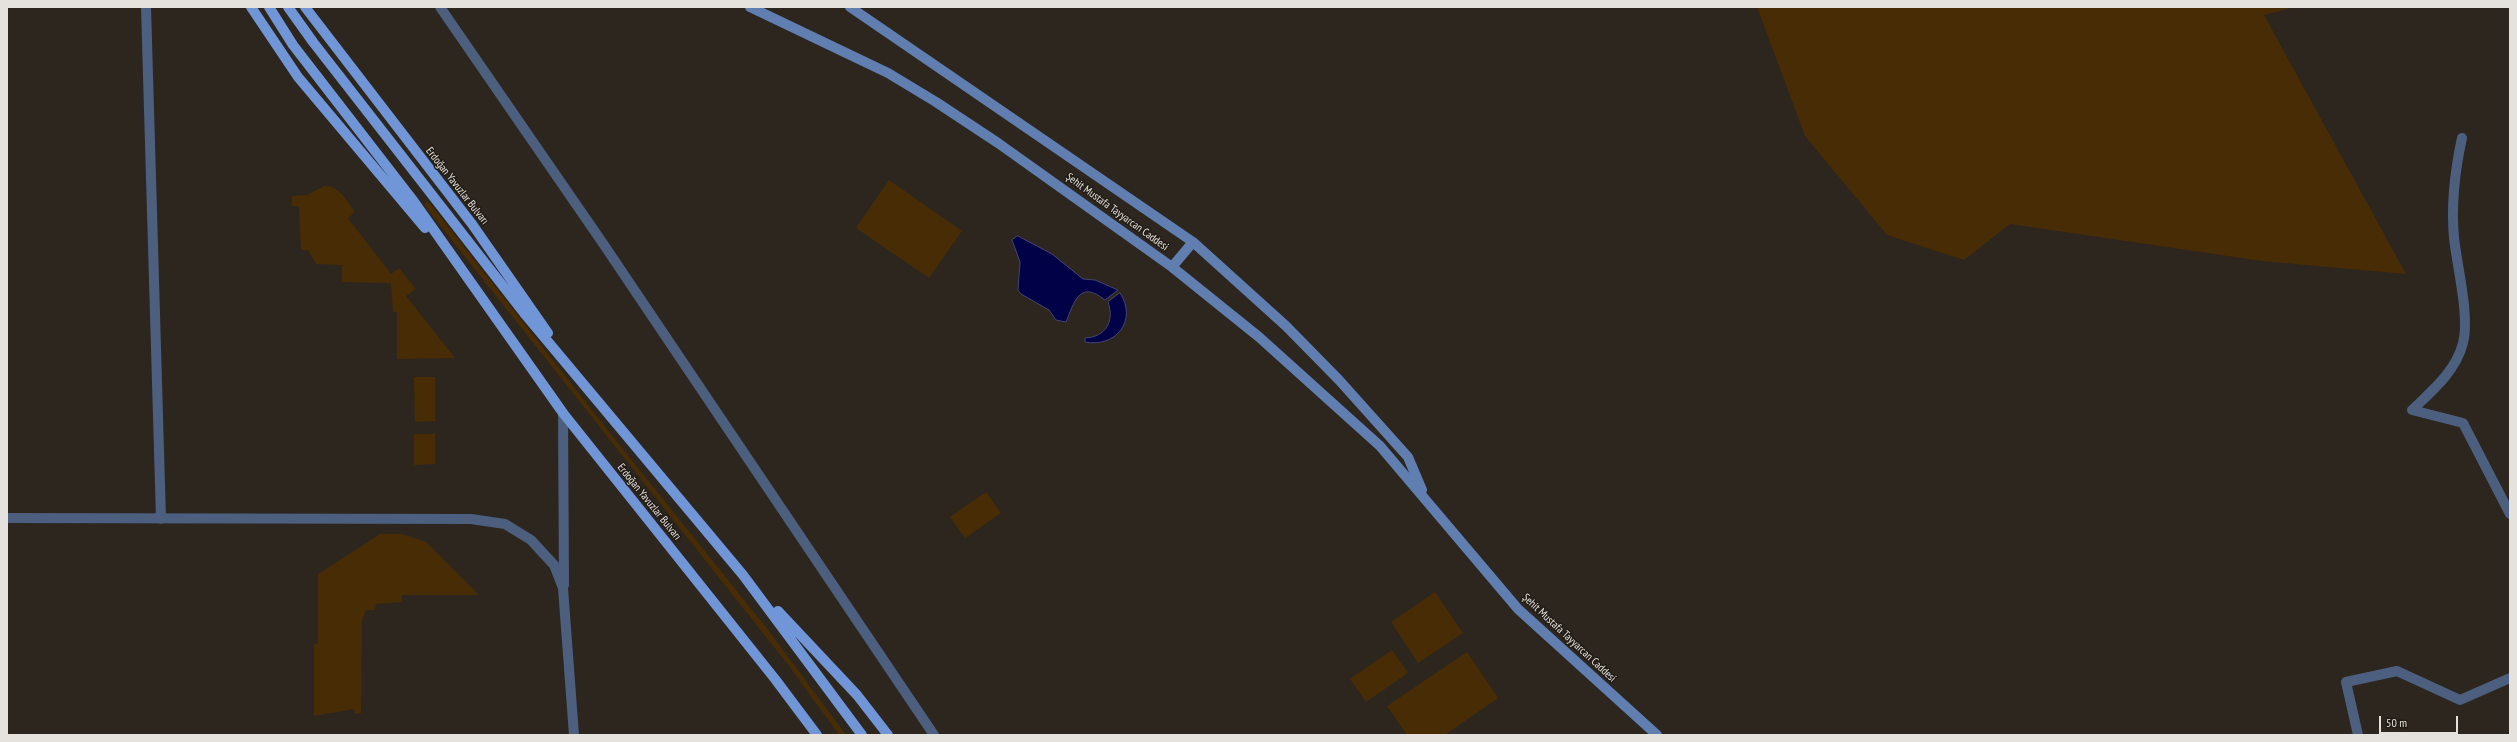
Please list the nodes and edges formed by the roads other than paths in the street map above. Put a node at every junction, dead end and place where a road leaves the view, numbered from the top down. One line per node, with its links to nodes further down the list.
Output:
1 (146, 7): 20 (street)
2 (248, 7): 10 (main road)
3 (251, 7): 10 (main road, Erdoğan Yavuzlar Bulvarı)
4 (269, 7): 14 (main road, Erdoğan Yavuzlar Bulvarı)
5 (288, 7): 15 (main road, Erdoğan Yavuzlar Bulvarı)
6 (305, 7): 15 (main road, Erdoğan Yavuzlar Bulvarı)
7 (440, 7): 28 (street)
8 (750, 7): 13 (main road, Şehit Mustafa Tayyarcan Caddesi)
9 (850, 7): 12 (main road, Şehit Mustafa Tayyarcan Caddesi)
10 (257, 18): 14 (main road, Erdoğan Yavuzlar Bulvarı)
11 (2462, 138): 18 (street)
12 (1193, 242): 13 (main road); 17 (main road, Şehit Mustafa Tayyarcan Caddesi)
13 (1172, 267): 17 (main road, Şehit Mustafa Tayyarcan Caddesi)
14 (468, 279): 16 (main road, Erdoğan Yavuzlar Bulvarı)
15 (584, 384): 21 (main road, Erdoğan Yavuzlar Bulvarı)
16 (563, 413): 22 (street); 25 (main road, Erdoğan Yavuzlar Bulvarı)
17 (1425, 498): 29 (main road, Şehit Mustafa Tayyarcan Caddesi)
18 (2510, 514)
19 (7, 518): 20 (street)
20 (161, 519): 22 (street)
21 (743, 575): 26 (main road, Erdoğan Yavuzlar Bulvarı); 27 (main road)
22 (564, 588): 24 (street)
23 (2510, 678): 30 (street)
24 (574, 735)
25 (817, 735)
26 (862, 735)
27 (888, 735)
28 (934, 735)
29 (1656, 735)
30 (2358, 735)

